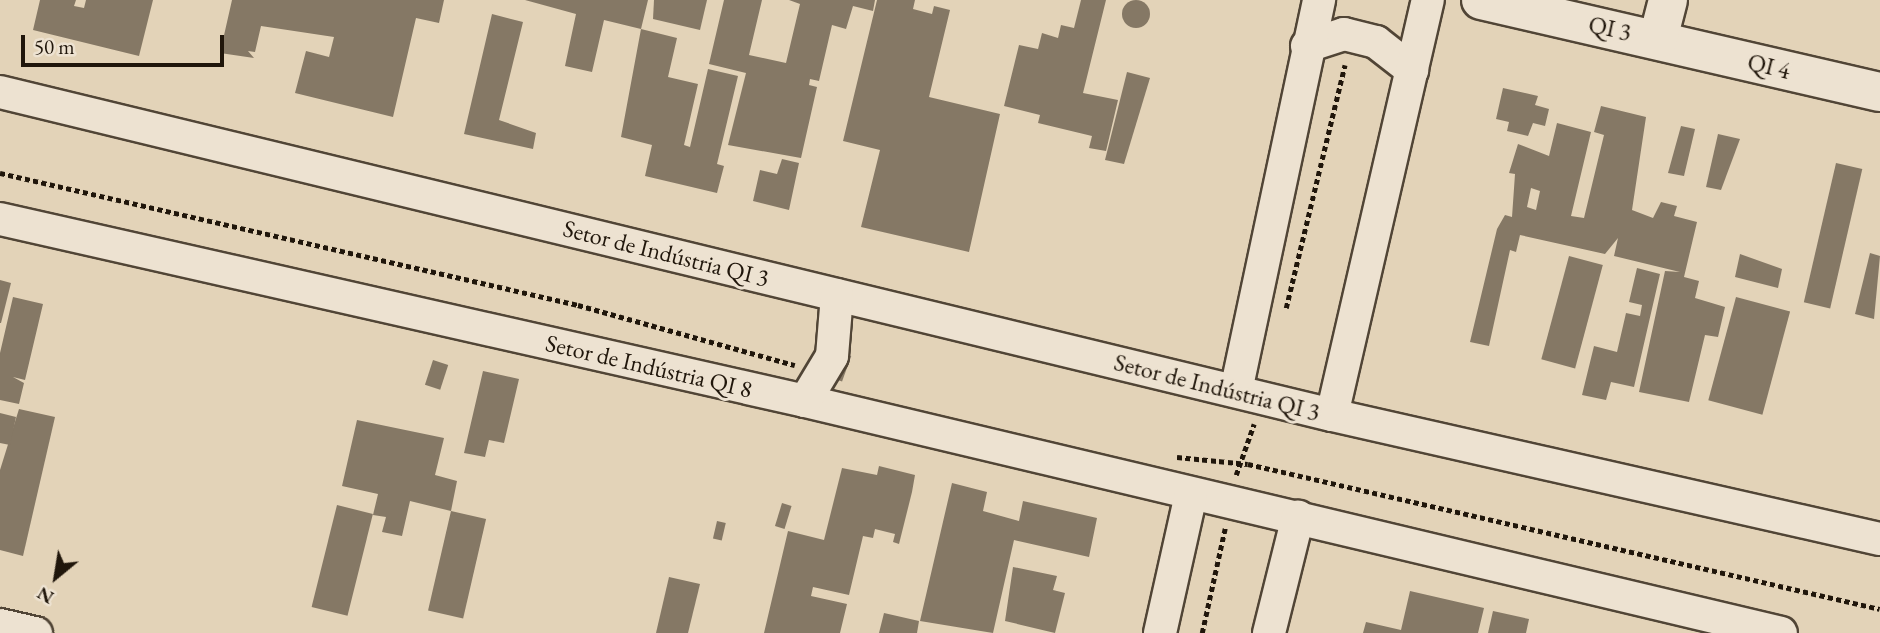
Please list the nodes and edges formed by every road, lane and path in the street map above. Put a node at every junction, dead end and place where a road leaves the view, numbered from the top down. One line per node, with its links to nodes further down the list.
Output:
1 (1319, 0): 6 (street)
2 (1428, 0): 7 (street)
3 (1481, 0): 5 (street, QI 3)
4 (1668, 0): 5 (street)
5 (1658, 39): 9 (street, QI 4)
6 (1307, 46): 7 (street); 14 (street)
7 (1412, 69): 16 (street)
8 (0, 92): 12 (street, Setor de Indústria QI 3)
9 (1880, 92)
10 (0, 173): 13 (path)
11 (0, 219): 15 (street, Setor de Indústria QI 8)
12 (837, 295): 13 (street); 14 (street, Setor de Indústria QI 3)
13 (822, 373): 15 (street)
14 (1236, 391): 16 (street, Setor de Indústria QI 3)
15 (805, 401): 18 (street, Setor de Indústria QI 8)
16 (1332, 415): 20 (street, Setor de Indústria QI 3)
17 (1168, 456): 21 (path)
18 (1191, 494): 19 (street, Setor de Indústria QI 8); 24 (street)
19 (1298, 517): 25 (street); 26 (street, Setor de Indústria QI 8)
20 (1880, 539)
21 (1880, 609)
22 (0, 625): 23 (street)
23 (36, 633)
24 (1160, 633)
25 (1269, 633)
26 (1781, 633)

